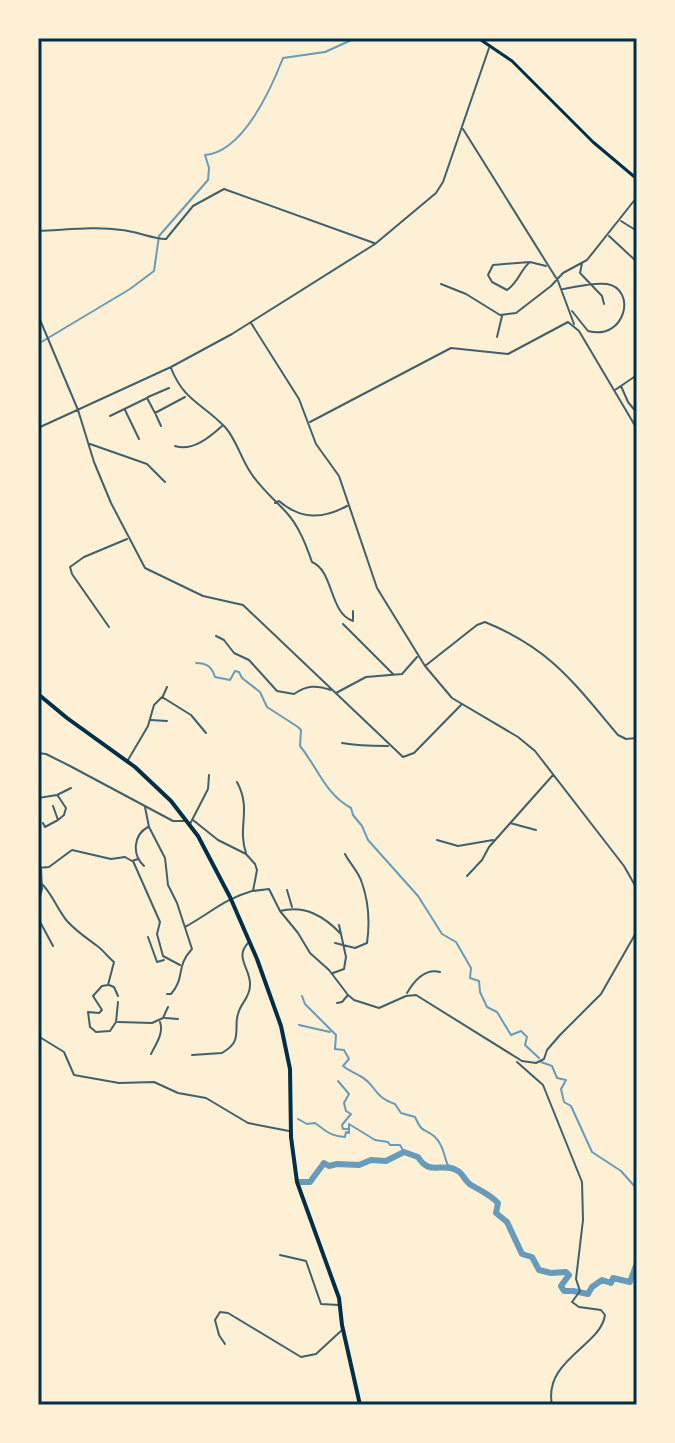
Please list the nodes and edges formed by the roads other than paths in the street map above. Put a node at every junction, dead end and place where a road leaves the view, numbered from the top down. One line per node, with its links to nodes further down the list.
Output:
1 (478, 38): 2 (main road)
2 (490, 45): 3 (street); 4 (main road)
3 (462, 128): 10 (street); 14 (street)
4 (637, 179)
5 (637, 197): 6 (street)
6 (620, 221): 8 (street); 9 (street)
7 (38, 231): 10 (street)
8 (637, 231)
9 (608, 235): 12 (street); 13 (street)
10 (375, 244): 23 (street)
11 (530, 262): 11 (street); 14 (street)
12 (637, 262)
13 (582, 263): 15 (street); 17 (street)
14 (548, 266): 15 (street)
15 (558, 281): 18 (street); 22 (street)
16 (441, 284): 22 (street)
17 (592, 284): 18 (street); 19 (street); 20 (street)
18 (561, 289): 20 (street)
19 (604, 304)
20 (571, 310): 24 (street)
21 (38, 315): 34 (street)
22 (503, 315): 25 (street)
23 (251, 323): 26 (street); 38 (street)
24 (574, 325): 30 (street); 38 (street)
25 (497, 337)
26 (171, 367): 31 (street); 34 (street)
27 (637, 375): 28 (street)
28 (621, 386): 30 (street); 36 (street)
29 (169, 388): 32 (street)
30 (614, 390): 42 (street)
31 (186, 396): 35 (street); 39 (street)
32 (147, 398): 33 (street); 35 (street)
33 (124, 409): 37 (street); 43 (street)
34 (78, 410): 41 (street); 44 (street)
35 (155, 413): 40 (street)
36 (637, 413)
37 (110, 416)
38 (309, 423): 48 (street)
39 (223, 425): 45 (street); 47 (street)
40 (161, 426)
41 (38, 428)
42 (637, 429)
43 (139, 439)
44 (89, 444): 46 (street); 49 (street)
45 (175, 446)
46 (165, 482)
47 (275, 503): 48 (street); 50 (street)
48 (348, 505): 54 (street)
49 (128, 539): 52 (street); 58 (street)
50 (353, 611)
51 (343, 624): 56 (street)
52 (109, 627)
53 (216, 636): 58 (street)
54 (418, 656): 55 (street); 56 (street)
55 (425, 666): 61 (street); 65 (street)
56 (394, 675): 58 (street)
57 (167, 687): 60 (street)
58 (336, 693): 67 (street)
59 (38, 694): 69 (highway)
60 (162, 697): 62 (street); 64 (street)
61 (461, 705): 67 (street); 71 (street)
62 (150, 719): 63 (street); 69 (street)
63 (167, 721)
64 (206, 733)
65 (637, 738)
66 (342, 743): 67 (street)
67 (389, 745)
68 (38, 753): 77 (street)
69 (127, 761): 79 (highway)
70 (209, 775): 79 (street)
71 (554, 775): 80 (street); 94 (street)
72 (237, 782): 86 (street)
73 (71, 788): 74 (street)
74 (57, 795): 75 (street); 78 (street)
75 (38, 798)
76 (53, 806): 78 (street)
77 (145, 807): 79 (street); 81 (street)
78 (58, 820): 82 (street)
79 (190, 821): 86 (street); 97 (highway)
80 (510, 823): 83 (street); 85 (street)
81 (149, 827): 88 (street); 103 (street)
82 (41, 829)
83 (536, 830)
84 (437, 840): 85 (street)
85 (495, 841): 92 (street)
86 (246, 854): 96 (street)
87 (345, 854): 109 (street)
88 (138, 859): 89 (street); 90 (street)
89 (133, 861): 91 (street); 111 (street)
90 (144, 866)
91 (39, 870): 93 (street)
92 (467, 876)
93 (42, 884): 98 (street); 115 (street)
94 (637, 889)
95 (287, 890): 99 (street)
96 (253, 891): 97 (street); 100 (street)
97 (230, 897): 103 (street); 107 (highway)
98 (38, 903)
99 (292, 908): 100 (street); 105 (street)
100 (280, 911): 114 (street)
101 (38, 918): 110 (street)
102 (339, 925): 105 (street)
103 (185, 927): 112 (street)
104 (637, 931): 130 (street)
105 (341, 934): 109 (street)
106 (148, 937): 111 (street)
107 (249, 942): 129 (street); 131 (highway)
108 (335, 943): 109 (street)
109 (343, 945): 114 (street)
110 (53, 946)
111 (165, 959): 112 (street)
112 (181, 965): 116 (street)
113 (440, 972): 119 (street)
114 (332, 973): 117 (street)
115 (108, 985): 118 (street); 126 (street)
116 (167, 994)
117 (348, 995): 119 (street); 121 (street)
118 (118, 996)
119 (406, 996): 130 (street)
120 (118, 1002): 126 (street)
121 (337, 1003)
122 (168, 1007): 123 (street)
123 (163, 1018): 124 (street); 125 (street)
124 (178, 1019)
125 (159, 1021): 126 (street); 128 (street)
126 (116, 1022)
127 (38, 1036): 131 (street)
128 (151, 1054)
129 (192, 1055)
130 (515, 1059): 137 (street)
131 (290, 1132): 133 (highway)
132 (280, 1255): 133 (street)
133 (340, 1305): 134 (highway)
134 (343, 1329): 135 (street); 136 (highway)
135 (225, 1344)
136 (360, 1405)
137 (552, 1405)

